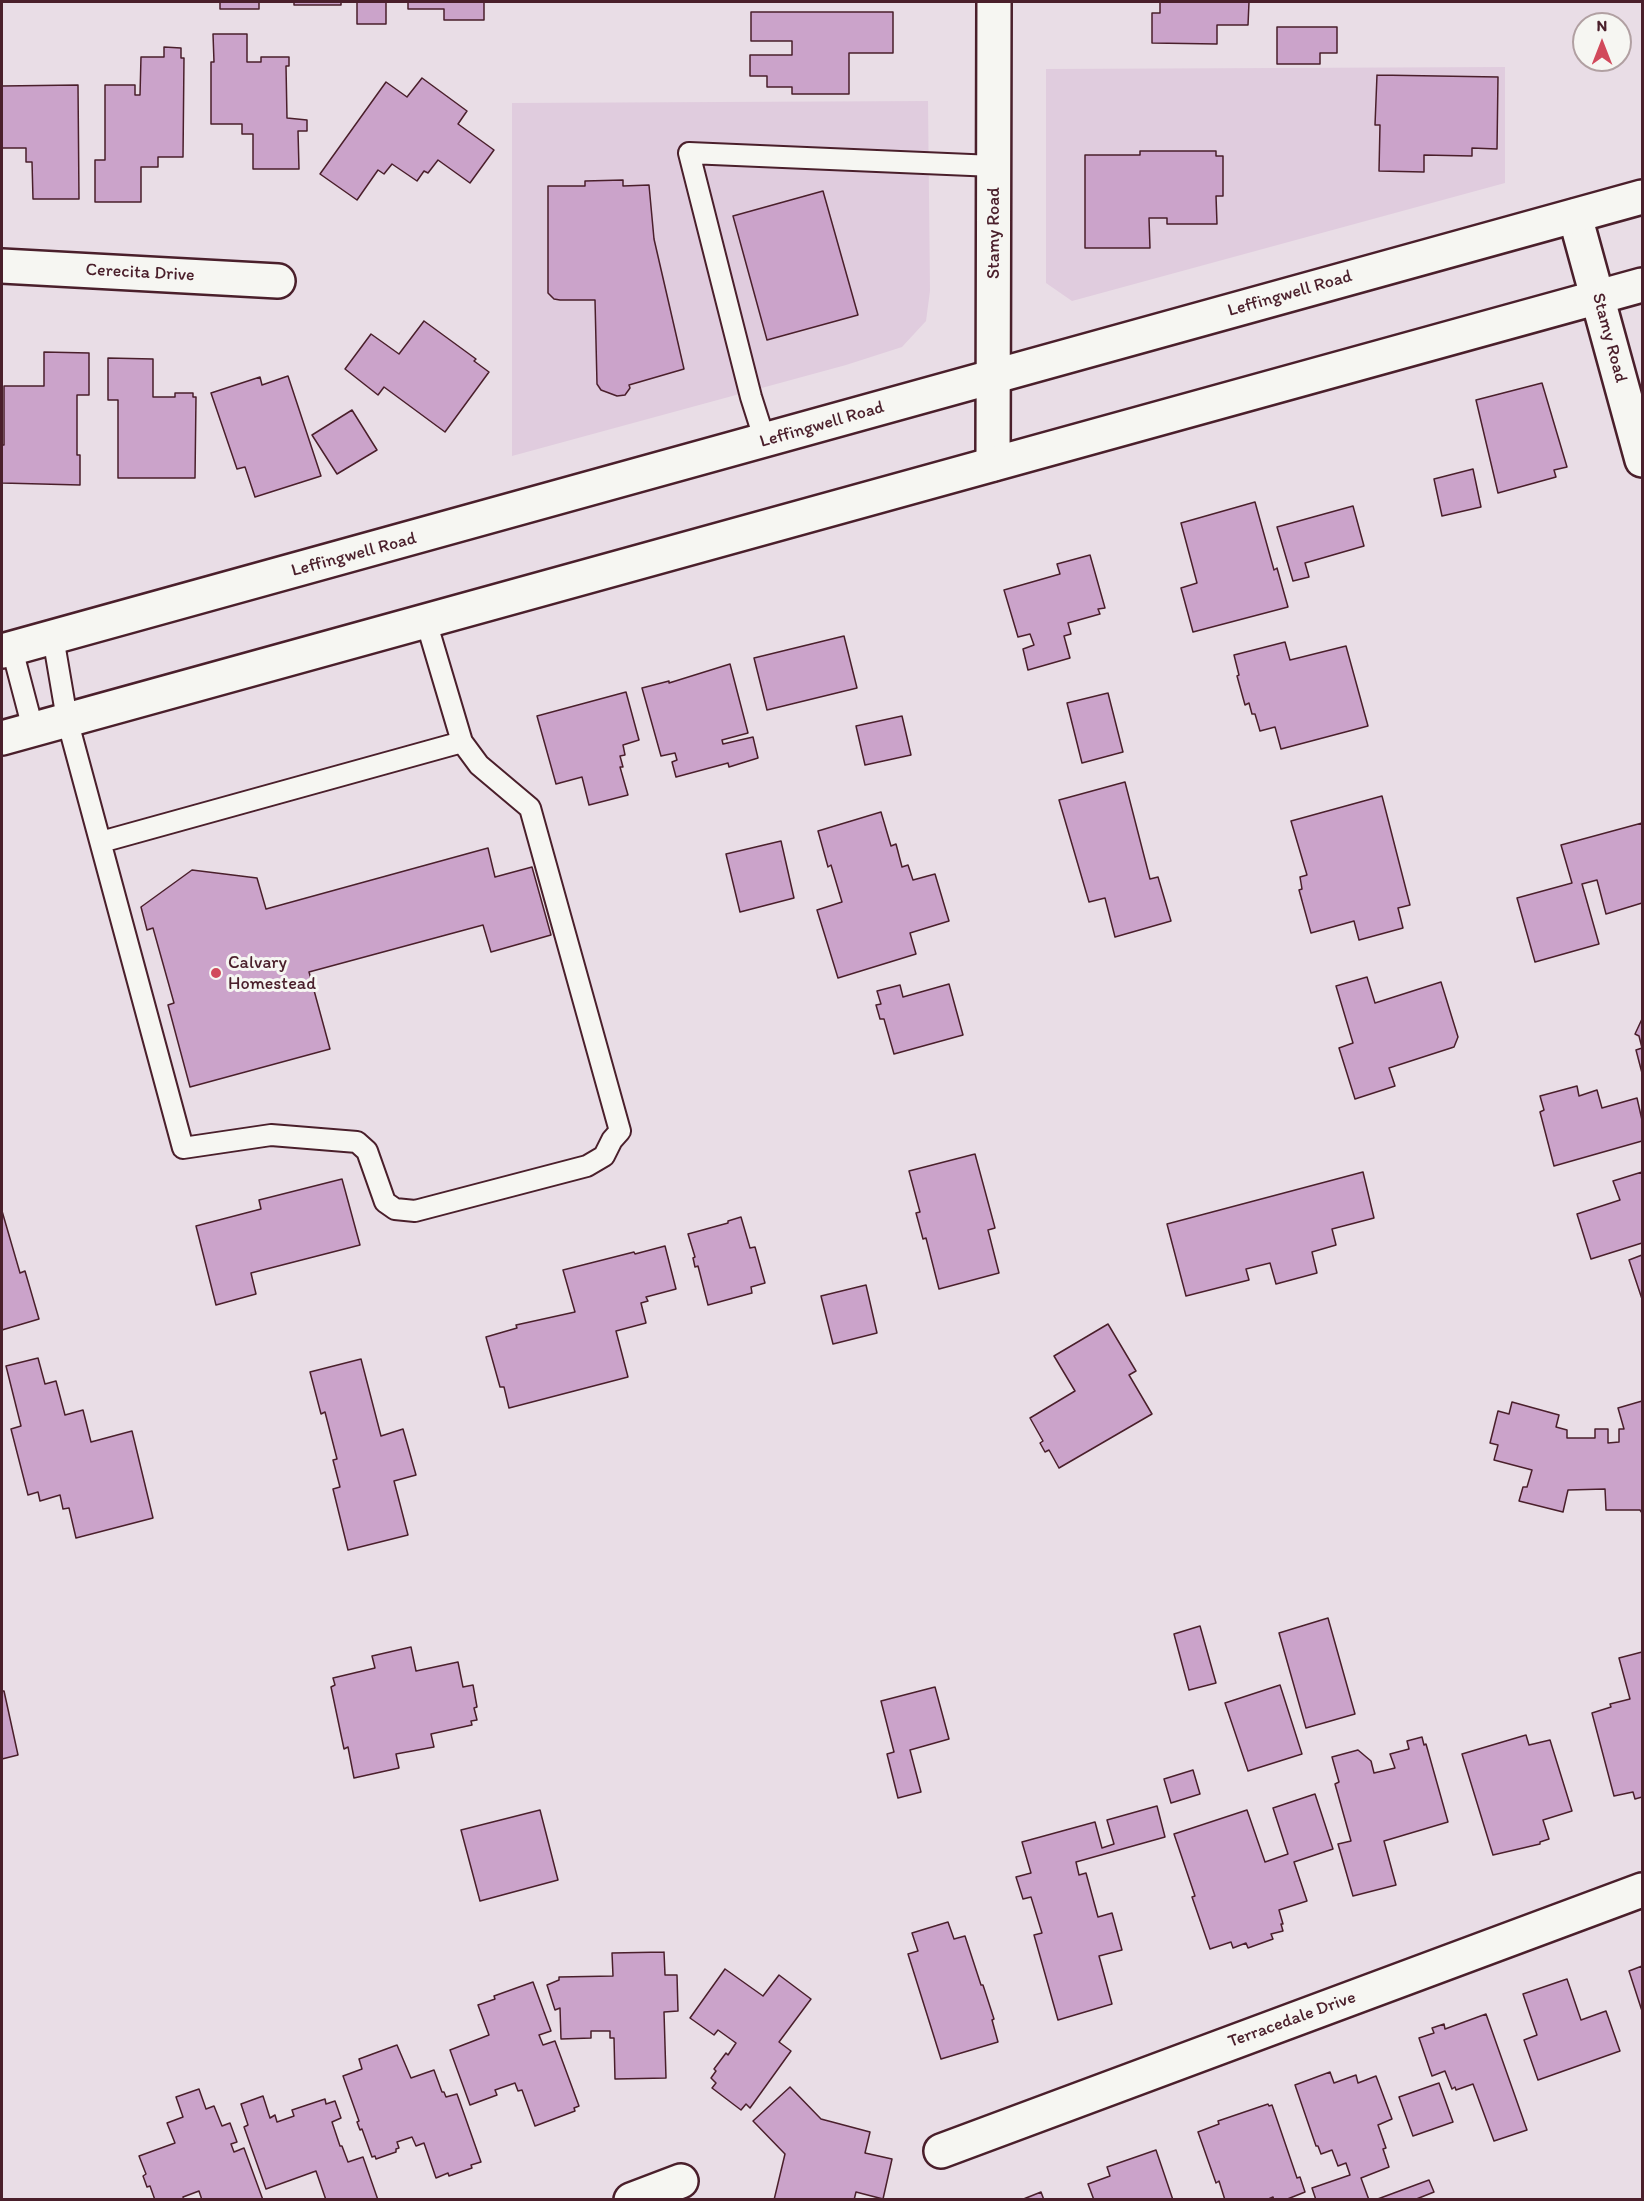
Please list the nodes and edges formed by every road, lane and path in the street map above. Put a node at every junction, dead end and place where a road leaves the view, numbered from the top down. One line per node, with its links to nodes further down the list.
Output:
1 (994, 2): 2 (main road, Stamy Road)
2 (994, 166): 9 (main road, Stamy Road); 10 (lane)
3 (1642, 197): 4 (main road, Leffingwell Road)
4 (1575, 216): 8 (main road, Stamy Road); 9 (main road, Leffingwell Road)
5 (2, 266): 6 (main road, Cerecita Drive)
6 (278, 281)
7 (1642, 285): 8 (main road)
8 (1598, 297): 11 (main road, Stamy Road); 12 (main road)
9 (994, 376): 10 (main road, Leffingwell Road); 12 (main road, Stamy Road)
10 (765, 441): 14 (main road, Leffingwell Road)
11 (1642, 460)
12 (993, 464): 13 (main road)
13 (426, 621): 16 (main road); 19 (lane)
14 (53, 637): 15 (main road, Leffingwell Road); 16 (lane)
15 (7, 650): 17 (lane)
16 (68, 719): 17 (main road); 20 (lane)
17 (33, 729): 18 (main road)
18 (2, 738)
19 (462, 742): 20 (lane); 20 (lane)
20 (101, 842)
21 (1642, 1890): 22 (main road, Terracedale Drive)
22 (941, 2151)
23 (681, 2181): 24 (main road)
24 (631, 2199)

